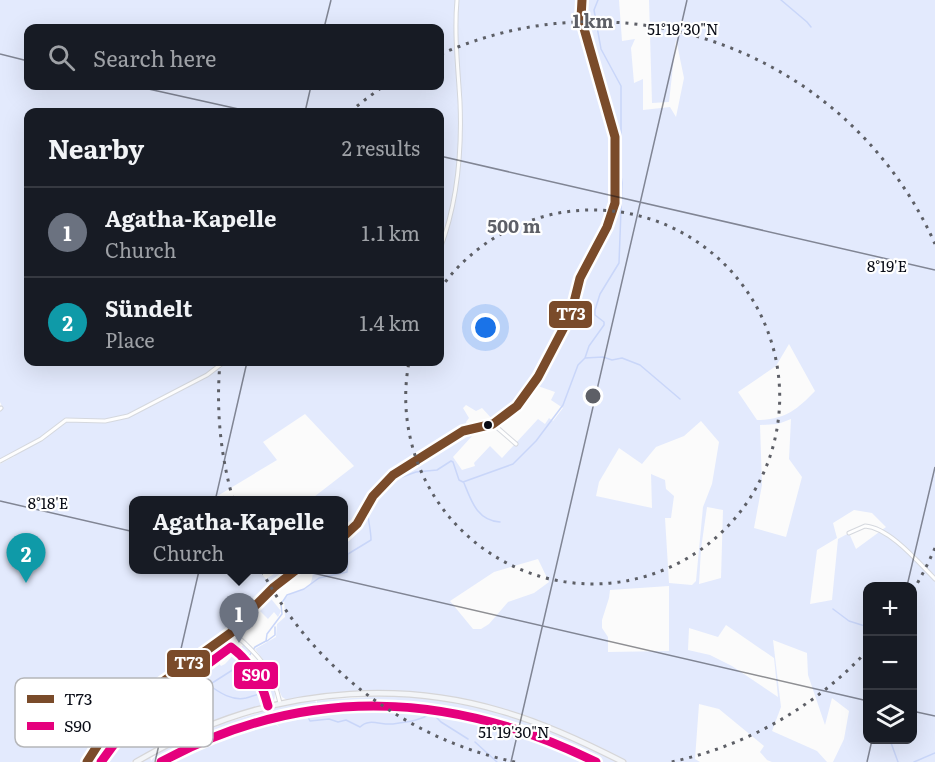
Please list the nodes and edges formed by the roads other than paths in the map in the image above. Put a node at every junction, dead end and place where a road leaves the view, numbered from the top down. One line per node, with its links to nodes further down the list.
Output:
1 (457, 0): 3 (street)
2 (582, 0): 5 (street)
3 (444, 233)
4 (219, 366): 7 (street)
5 (493, 424): 6 (street); 8 (street)
6 (516, 444)
7 (0, 461)
8 (348, 533)
9 (849, 533): 11 (street)
10 (291, 574): 12 (street)
11 (935, 579)
12 (232, 632): 13 (street); 14 (street)
13 (168, 678)
14 (279, 703): 15 (main road); 22 (main road)
15 (213, 724)
16 (96, 747): 18 (street)
17 (165, 747): 21 (main road)
18 (93, 752): 19 (street); 20 (street)
19 (87, 762)
20 (106, 762)
21 (136, 762)
22 (623, 762)

